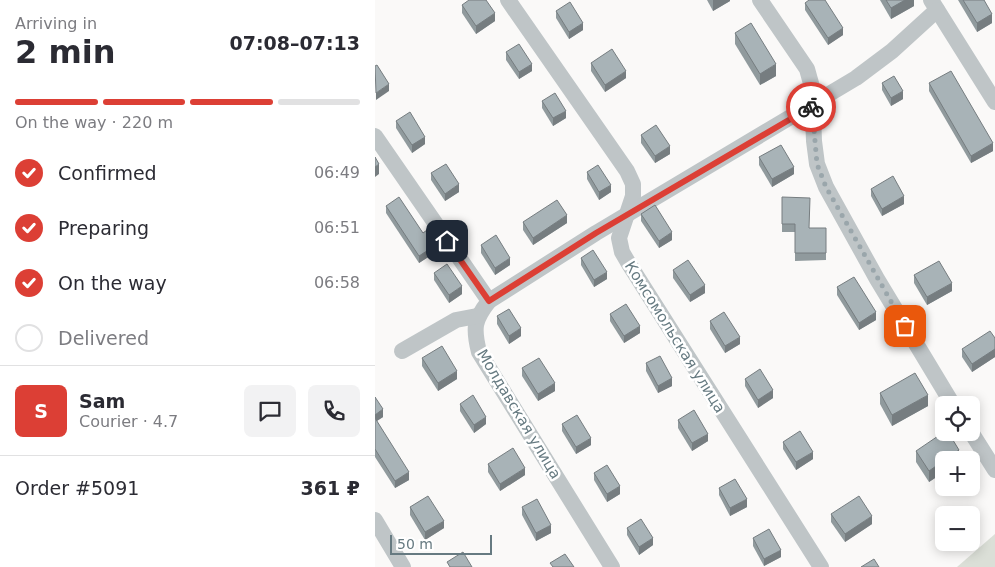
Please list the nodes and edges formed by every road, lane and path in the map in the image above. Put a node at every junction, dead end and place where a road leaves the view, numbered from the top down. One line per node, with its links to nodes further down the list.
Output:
1 (508, 0): 7 (street)
2 (760, 0): 5 (street)
3 (934, 5): 4 (street); 5 (street)
4 (995, 102)
5 (812, 106): 7 (street); 13 (street)
6 (375, 136): 10 (street)
7 (626, 216): 8 (street); 9 (street)
8 (596, 233): 9 (street); 10 (street)
9 (619, 238): 19 (street, Комсомольская улица)
10 (489, 301): 11 (street)
11 (477, 316): 12 (street); 18 (street, Молдавская улица)
12 (401, 351)
13 (948, 396)
14 (977, 441): 15 (street)
15 (995, 470)
16 (375, 520): 17 (street)
17 (403, 567)
18 (612, 567)
19 (821, 567)

